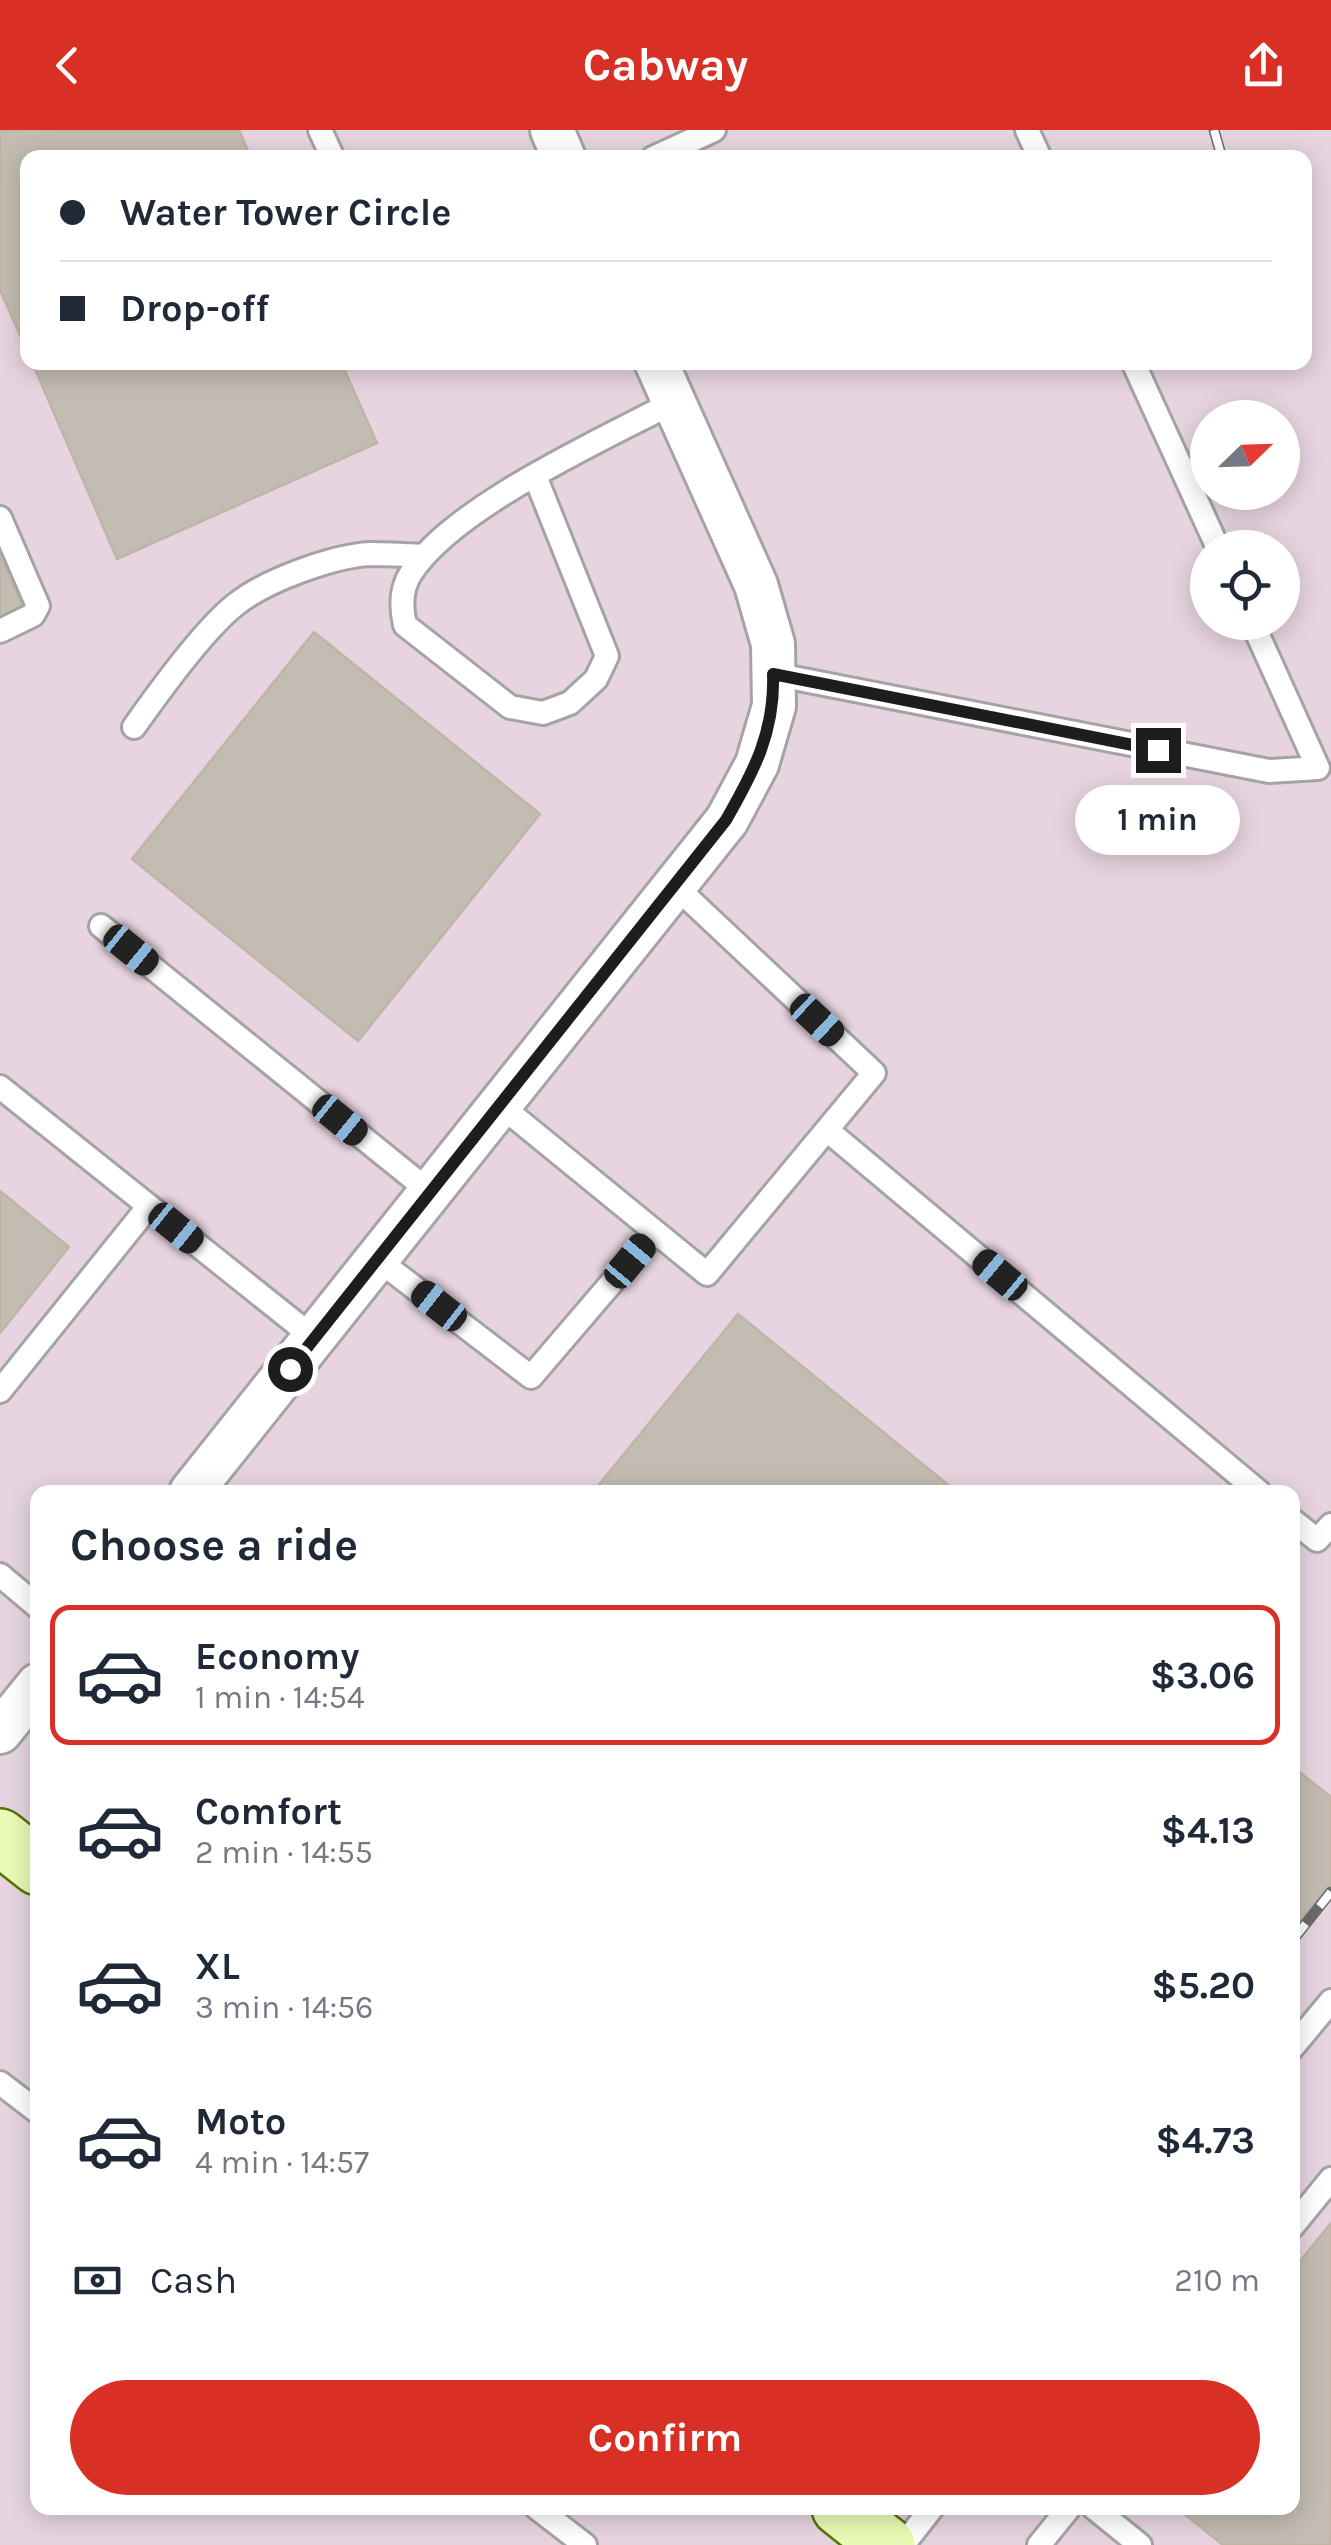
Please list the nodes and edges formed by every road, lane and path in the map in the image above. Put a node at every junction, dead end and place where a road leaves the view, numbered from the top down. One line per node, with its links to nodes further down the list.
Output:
1 (714, 130): 2 (lane)
2 (670, 150)
3 (660, 370): 5 (street)
4 (1137, 370): 8 (lane)
5 (674, 402): 6 (lane); 12 (street)
6 (535, 476): 9 (lane); 9 (lane)
7 (0, 518): 10 (lane)
8 (1210, 530)
9 (424, 556): 13 (lane)
10 (0, 630)
11 (1260, 640): 12 (lane)
12 (773, 674): 14 (street)
13 (134, 727)
14 (674, 885): 17 (street); 18 (lane)
15 (101, 926): 19 (lane)
16 (0, 1087): 20 (lane)
17 (500, 1104): 19 (street); 21 (lane)
18 (826, 1130): 21 (lane); 26 (lane)
19 (430, 1192): 22 (street)
20 (148, 1206): 23 (lane); 24 (lane)
21 (655, 1232): 22 (lane)
22 (378, 1258): 23 (street)
23 (314, 1338): 25 (street)
24 (0, 1391)
25 (197, 1485)
26 (1251, 1485)
27 (1331, 1524): 28 (lane)
28 (1300, 1526)
29 (0, 1576): 30 (lane)
30 (30, 1600)
31 (30, 1695): 32 (street)
32 (0, 1732)
33 (0, 1837): 34 (main road)
34 (30, 1860)
35 (1331, 2001): 36 (lane)
36 (1300, 2038)
37 (0, 2083): 38 (lane)
38 (30, 2106)
39 (1331, 2179): 40 (lane)
40 (1300, 2217)
41 (547, 2515): 46 (lane)
42 (849, 2515): 47 (main road)
43 (927, 2515): 48 (lane)
44 (1063, 2515): 49 (lane)
45 (1103, 2515): 50 (lane)
46 (585, 2545)
47 (888, 2545)
48 (903, 2545)
49 (1040, 2545)
50 (1140, 2545)

